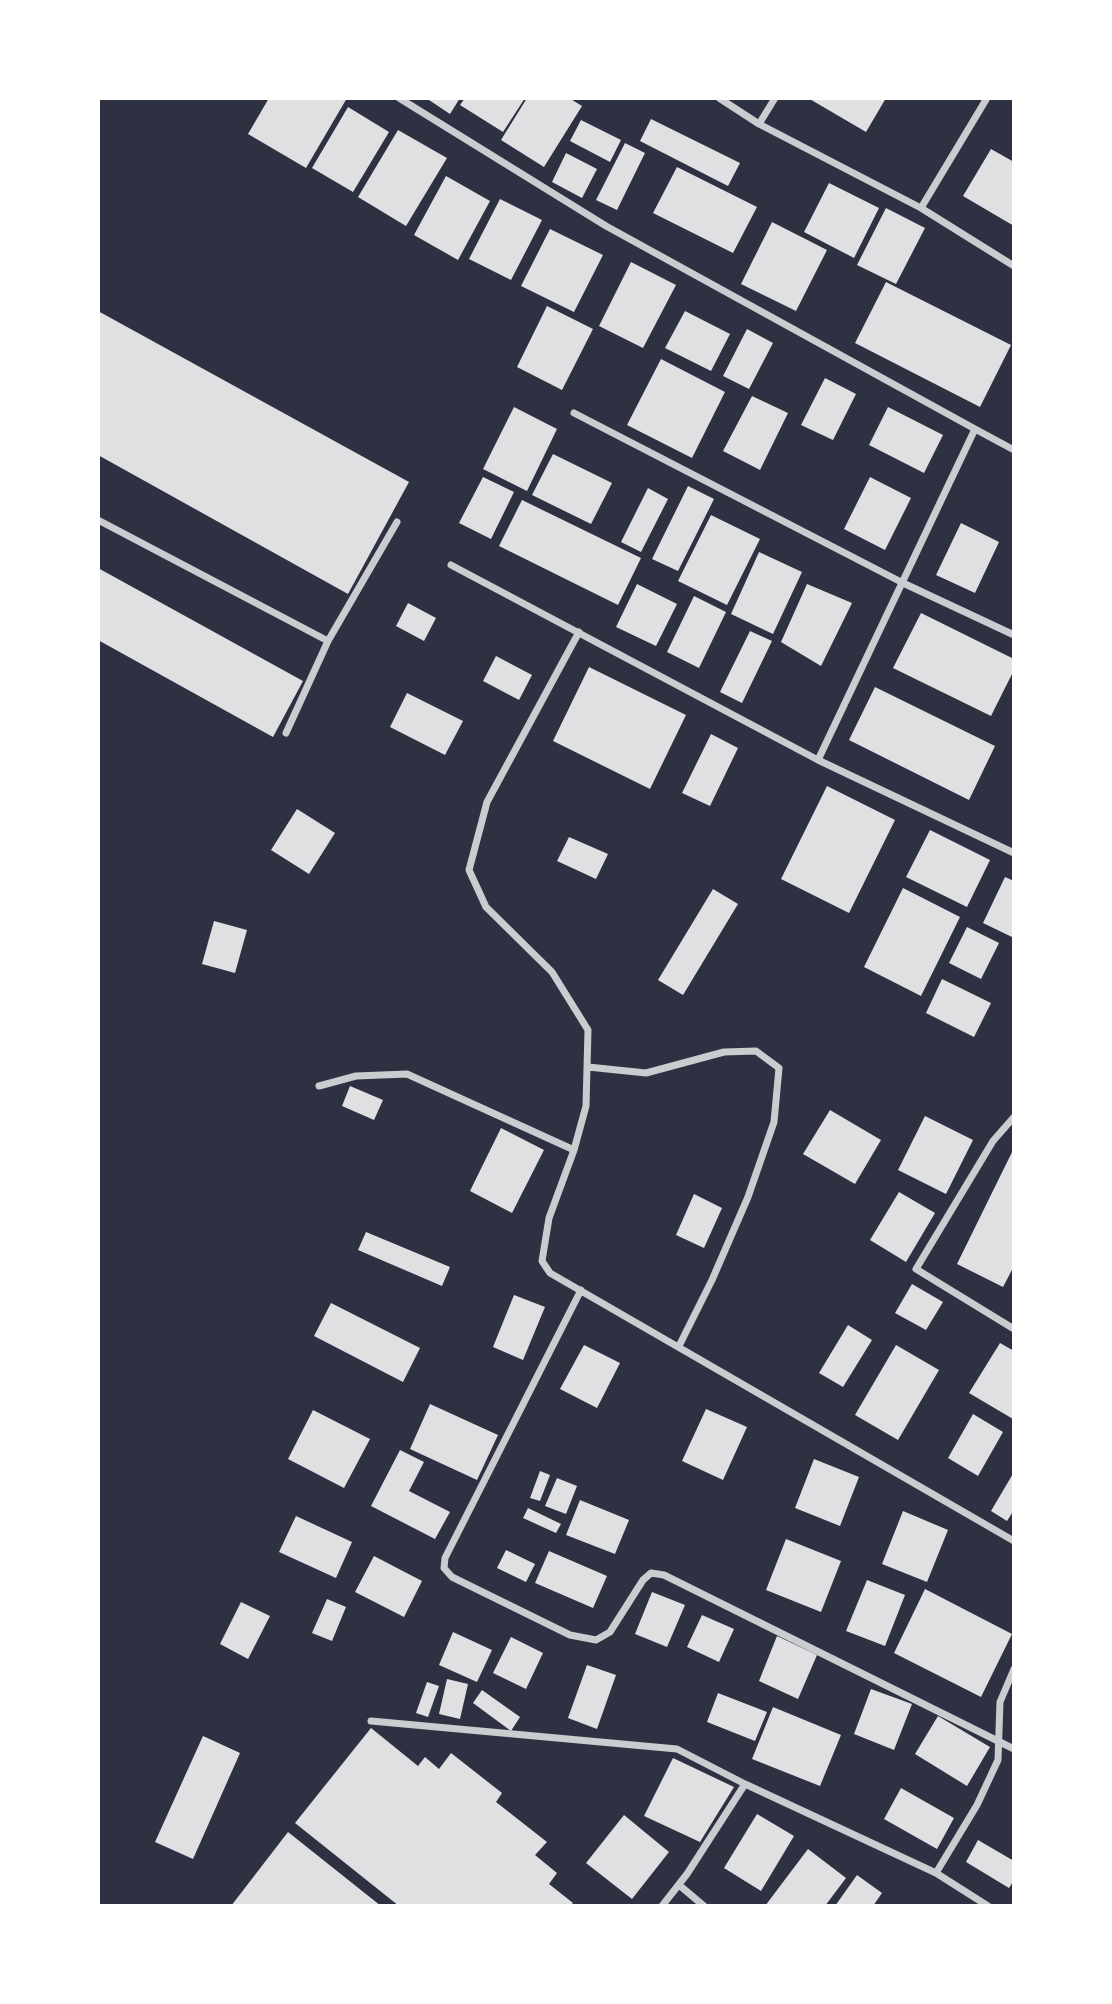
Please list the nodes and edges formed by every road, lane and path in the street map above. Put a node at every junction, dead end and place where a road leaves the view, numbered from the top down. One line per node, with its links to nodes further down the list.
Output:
1 (399, 98): 9 (street)
2 (719, 98): 5 (street)
3 (775, 98): 5 (street)
4 (987, 98): 6 (street)
5 (759, 124): 6 (street)
6 (921, 208): 7 (street)
7 (1014, 266)
8 (574, 413): 14 (street)
9 (975, 429): 10 (street); 14 (street)
10 (1014, 450)
11 (98, 520): 17 (street)
12 (397, 523): 17 (street)
13 (451, 565): 15 (street)
14 (903, 583): 16 (street); 19 (street)
15 (579, 632): 19 (street); 21 (street)
16 (1014, 635)
17 (328, 641): 18 (street)
18 (286, 733)
19 (818, 760): 20 (street)
20 (1014, 853)
21 (588, 1067): 24 (street); 27 (street)
22 (318, 1086): 24 (street)
23 (1014, 1117): 26 (street)
24 (575, 1150): 25 (street)
25 (581, 1290): 27 (street); 31 (street)
26 (1014, 1329)
27 (679, 1346): 28 (street)
28 (1014, 1541)
29 (1014, 1670): 31 (street)
30 (371, 1721): 33 (street)
31 (1000, 1741): 32 (street); 34 (street)
32 (1014, 1749)
33 (745, 1784): 34 (street); 35 (street)
34 (936, 1873): 38 (street)
35 (679, 1885): 36 (street); 37 (street)
36 (662, 1906)
37 (704, 1906)
38 (988, 1906)

